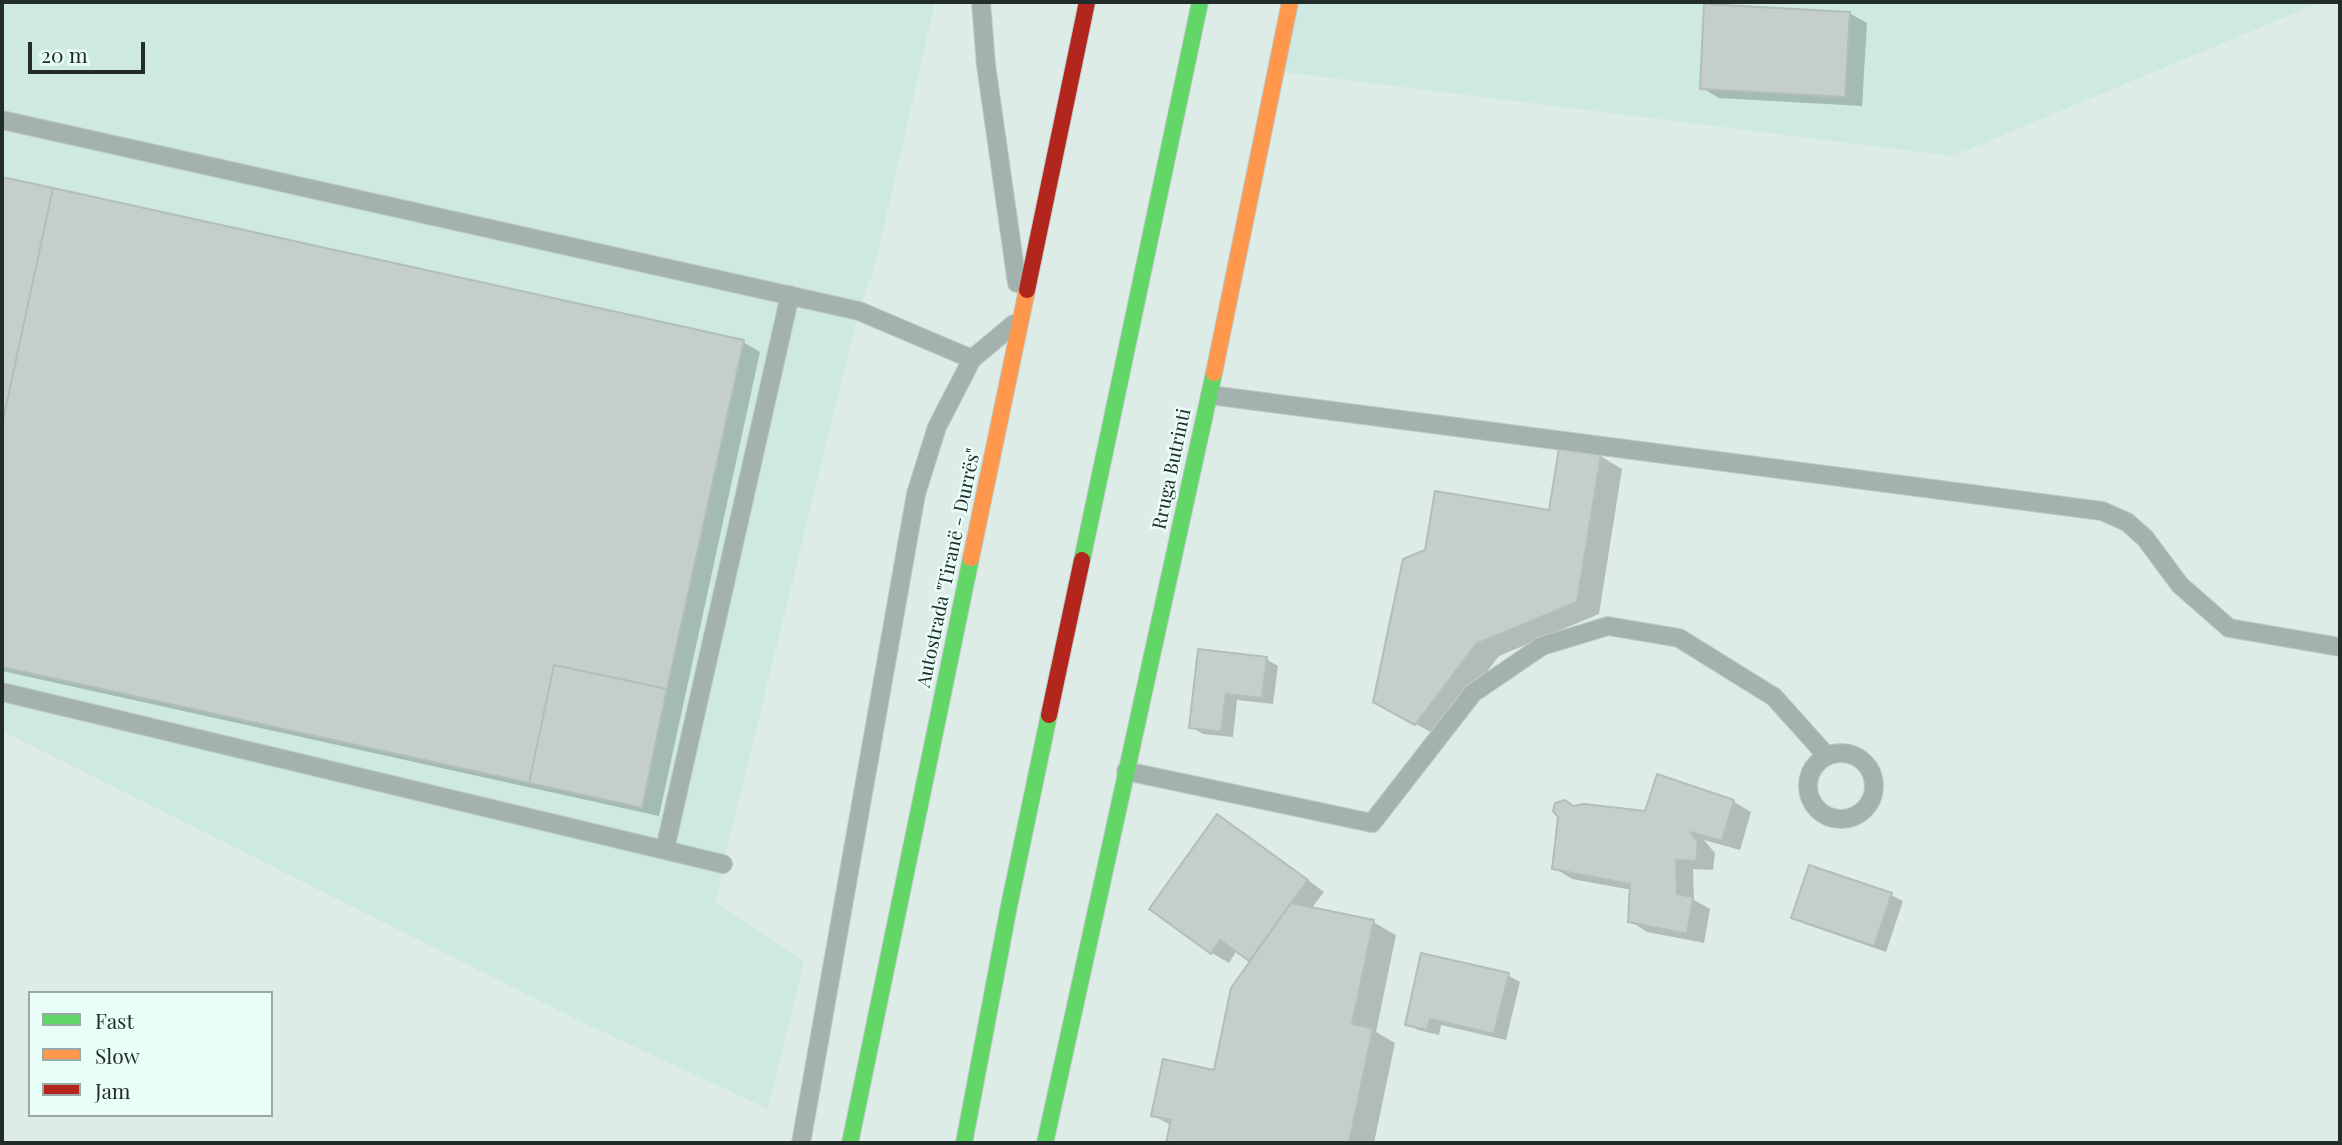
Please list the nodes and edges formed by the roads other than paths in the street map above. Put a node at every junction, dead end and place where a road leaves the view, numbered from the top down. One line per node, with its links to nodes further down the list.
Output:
1 (981, 2): 7 (lane)
2 (1087, 2): 7 (main road, Autostrada "Tiranë - Durrës")
3 (1200, 2): 18 (main road)
4 (1290, 2): 9 (main road, Rruga Butrinti)
5 (2, 120): 6 (lane)
6 (790, 296): 8 (lane); 14 (lane)
7 (1022, 318): 8 (lane); 17 (main road, Autostrada "Tiranë - Durrës")
8 (972, 359): 16 (lane)
9 (1210, 395): 10 (lane); 13 (main road, Rruga Butrinti)
10 (2340, 647)
11 (2, 692): 14 (lane)
12 (1827, 756): 13 (lane)
13 (1126, 771): 19 (main road, Rruga Butrinti)
14 (665, 849): 15 (lane)
15 (723, 864)
16 (801, 1143)
17 (850, 1143)
18 (964, 1143)
19 (1045, 1143)

